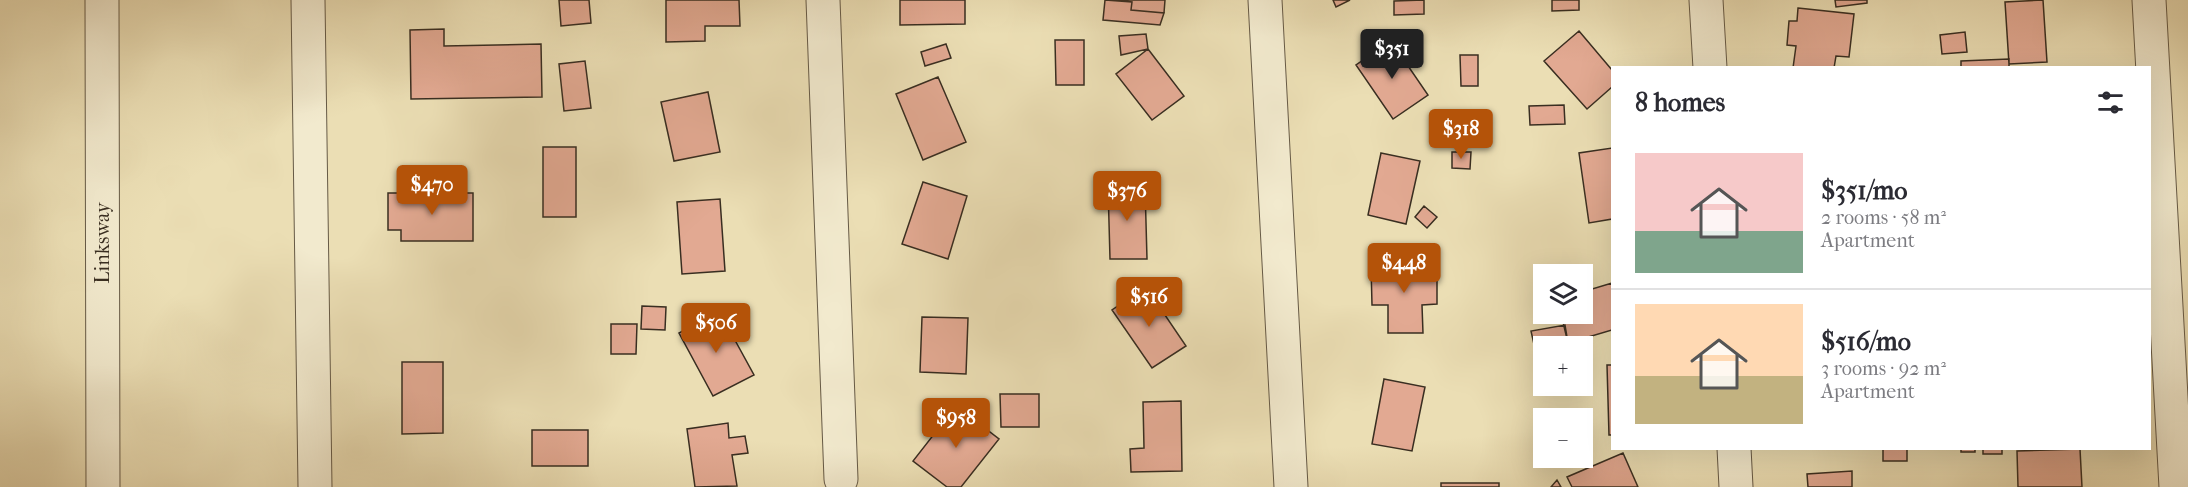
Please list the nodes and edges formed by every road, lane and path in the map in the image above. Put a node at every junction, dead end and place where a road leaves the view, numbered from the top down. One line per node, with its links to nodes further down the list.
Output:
1 (102, 0): 10 (street, Linksway)
2 (308, 0): 11 (street)
3 (823, 0): 9 (street)
4 (1265, 0): 12 (street)
5 (1706, 0): 7 (street)
6 (2149, 0): 14 (street)
7 (1710, 66)
8 (1734, 450): 13 (street)
9 (841, 479)
10 (103, 487)
11 (315, 487)
12 (1291, 487)
13 (1736, 487)
14 (2176, 487)

